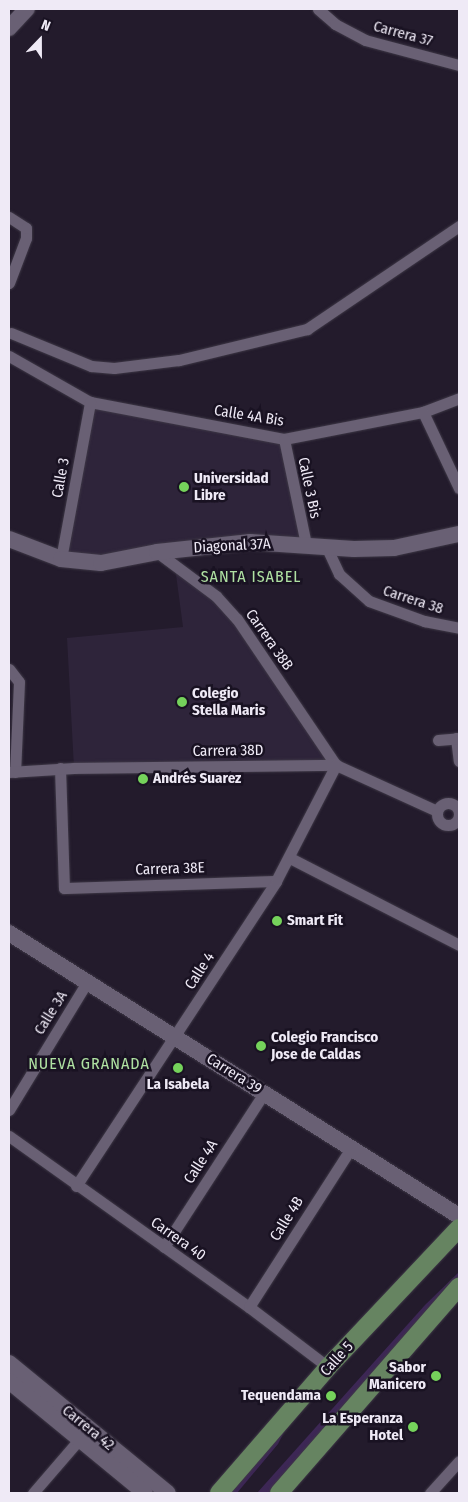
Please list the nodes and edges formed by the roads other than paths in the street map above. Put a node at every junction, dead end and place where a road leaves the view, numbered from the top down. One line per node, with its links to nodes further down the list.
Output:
1 (27, 9): 3 (street)
2 (318, 9): 4 (street, Carrera 37)
3 (9, 28)
4 (459, 65)
5 (9, 217): 7 (street)
6 (459, 226): 8 (street)
7 (9, 283)
8 (11, 333)
9 (9, 356): 11 (street)
10 (459, 398): 12 (street, Calle 4A Bis)
11 (90, 402): 13 (street, Calle 4A Bis); 20 (street, Calle 3)
12 (423, 412): 13 (street, Calle 4A Bis); 14 (street)
13 (284, 439): 17 (street, Calle 3 Bis)
14 (459, 488)
15 (459, 534): 18 (street, Diagonal 37A)
16 (9, 539): 20 (street, Diagonal 37A)
17 (306, 544): 18 (street, Diagonal 37A); 19 (street, Diagonal 37A)
18 (326, 546): 21 (street, Carrera 38)
19 (157, 552): 20 (street, Diagonal 37A); 26 (street, Carrera 38B)
20 (61, 559)
21 (459, 628)
22 (9, 670): 28 (street)
23 (458, 738): 24 (street); 25 (street)
24 (438, 740)
25 (459, 761)
26 (336, 765): 27 (street, Carrera 38D); 30 (street, Carrera 38D); 32 (street, Calle 4)
27 (60, 768): 28 (street, Carrera 38D); 33 (street, Carrera 38E)
28 (12, 772)
29 (458, 805): 30 (street); 31 (street)
30 (437, 811): 31 (street)
31 (458, 821)
32 (290, 858): 33 (street, Calle 4); 35 (street)
33 (276, 881): 37 (street, Calle 4)
34 (9, 933): 36 (street, Carrera 39)
35 (459, 945)
36 (87, 982): 37 (street, Carrera 39); 39 (street, Calle 3A)
37 (175, 1037): 38 (street, Carrera 39); 42 (street, Calle 4)
38 (264, 1093): 41 (street, Carrera 39); 45 (street, Calle 4A)
39 (9, 1110)
40 (9, 1136): 42 (street, Carrera 40)
41 (351, 1148): 43 (street, Carrera 39); 47 (street, Calle 4B)
42 (76, 1186): 45 (street, Carrera 40)
43 (459, 1216)
44 (459, 1228): 49 (main road, Calle 5)
45 (164, 1247): 47 (street, Carrera 40)
46 (459, 1287): 57 (main road)
47 (249, 1307): 49 (street, Carrera 40)
48 (9, 1363): 51 (street, Carrera 42)
49 (328, 1367): 56 (main road, Calle 5)
50 (9, 1381): 51 (street, Carrera 42)
51 (84, 1434): 53 (street); 54 (street, Carrera 42); 55 (street, Carrera 42)
52 (459, 1461): 58 (street)
53 (33, 1493)
54 (145, 1493)
55 (168, 1493)
56 (219, 1493)
57 (279, 1493)
58 (430, 1493)

